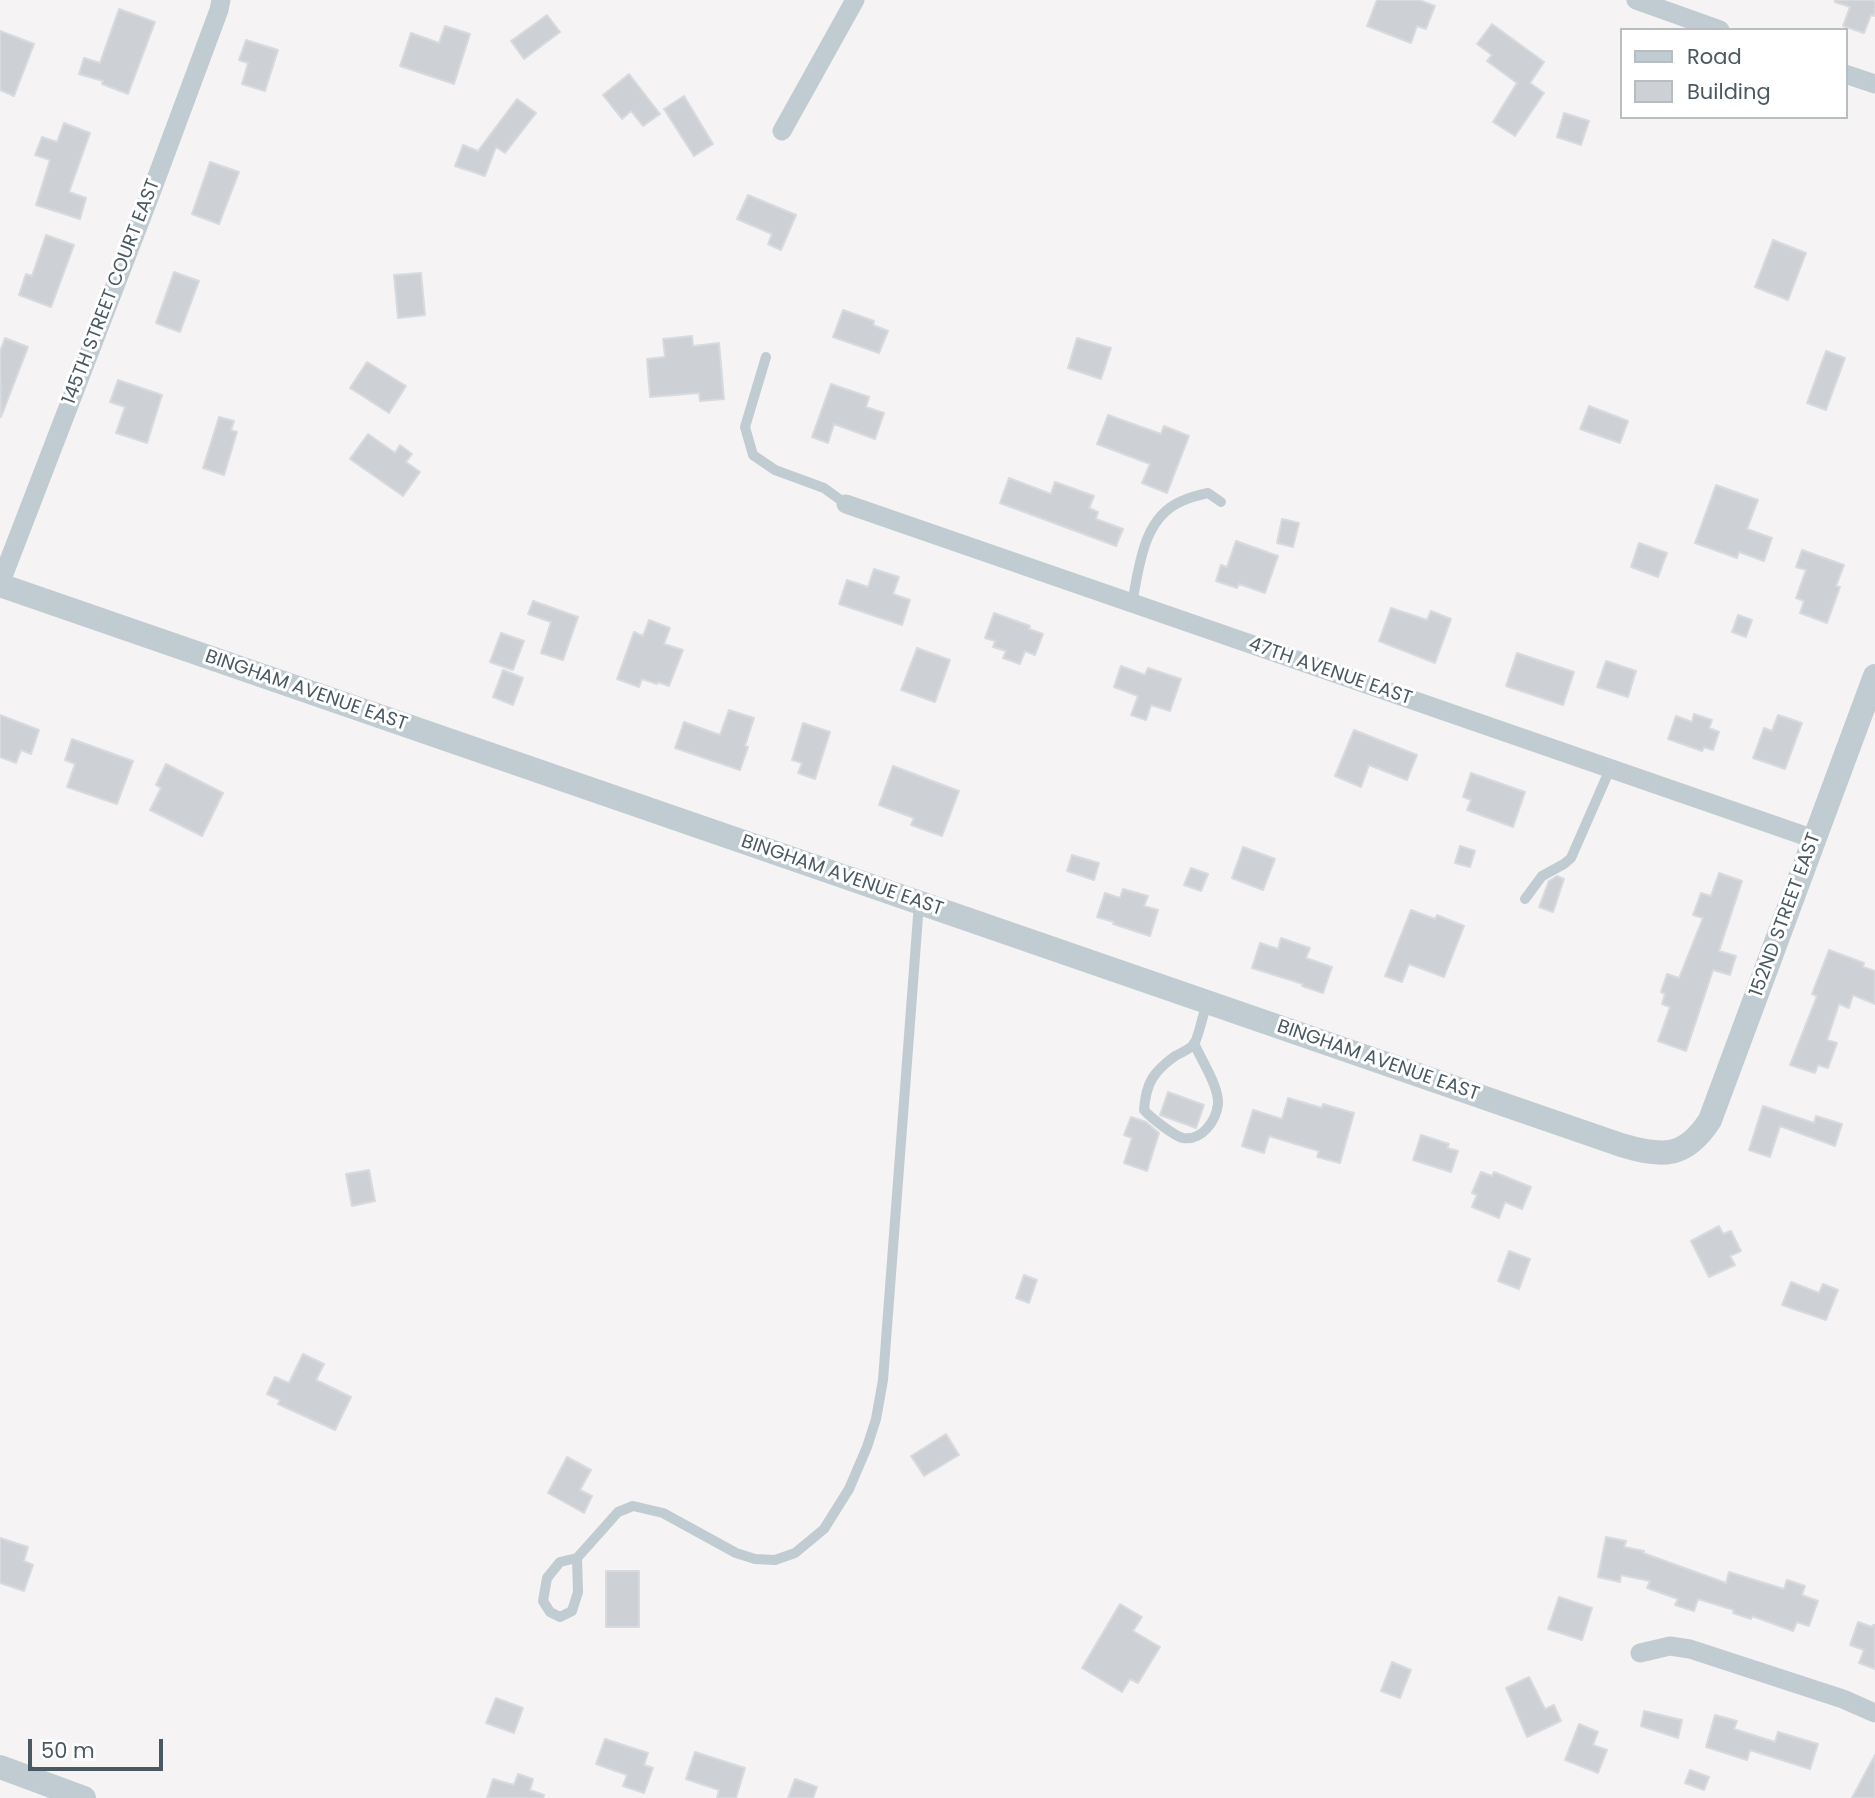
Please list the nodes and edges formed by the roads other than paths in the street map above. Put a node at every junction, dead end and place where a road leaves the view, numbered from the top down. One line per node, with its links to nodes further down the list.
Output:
1 (221, 0): 11 (street, 145TH STREET COURT EAST)
2 (855, 0): 7 (street)
3 (1636, 0): 4 (street)
4 (1714, 28)
5 (1847, 75): 6 (street)
6 (1875, 84)
7 (782, 131)
8 (766, 357): 10 (lane)
9 (1221, 502): 12 (lane)
10 (846, 504): 12 (street, 47TH AVENUE EAST)
11 (0, 584): 17 (street, BINGHAM AVENUE EAST)
12 (1132, 604): 14 (street, 47TH AVENUE EAST)
13 (1875, 677): 15 (street, 152ND STREET EAST)
14 (1610, 769): 15 (street, 47TH AVENUE EAST); 16 (lane)
15 (1814, 839): 20 (street, 152ND STREET EAST)
16 (1525, 899)
17 (919, 903): 18 (street, BINGHAM AVENUE EAST); 21 (lane)
18 (1207, 1002): 19 (lane); 20 (street, BINGHAM AVENUE EAST)
19 (1194, 1043): 19 (lane)
20 (1686, 1147)
21 (577, 1558): 21 (lane)
22 (1640, 1653): 23 (street)
23 (1875, 1713)
24 (0, 1767): 25 (street)
25 (84, 1798)

